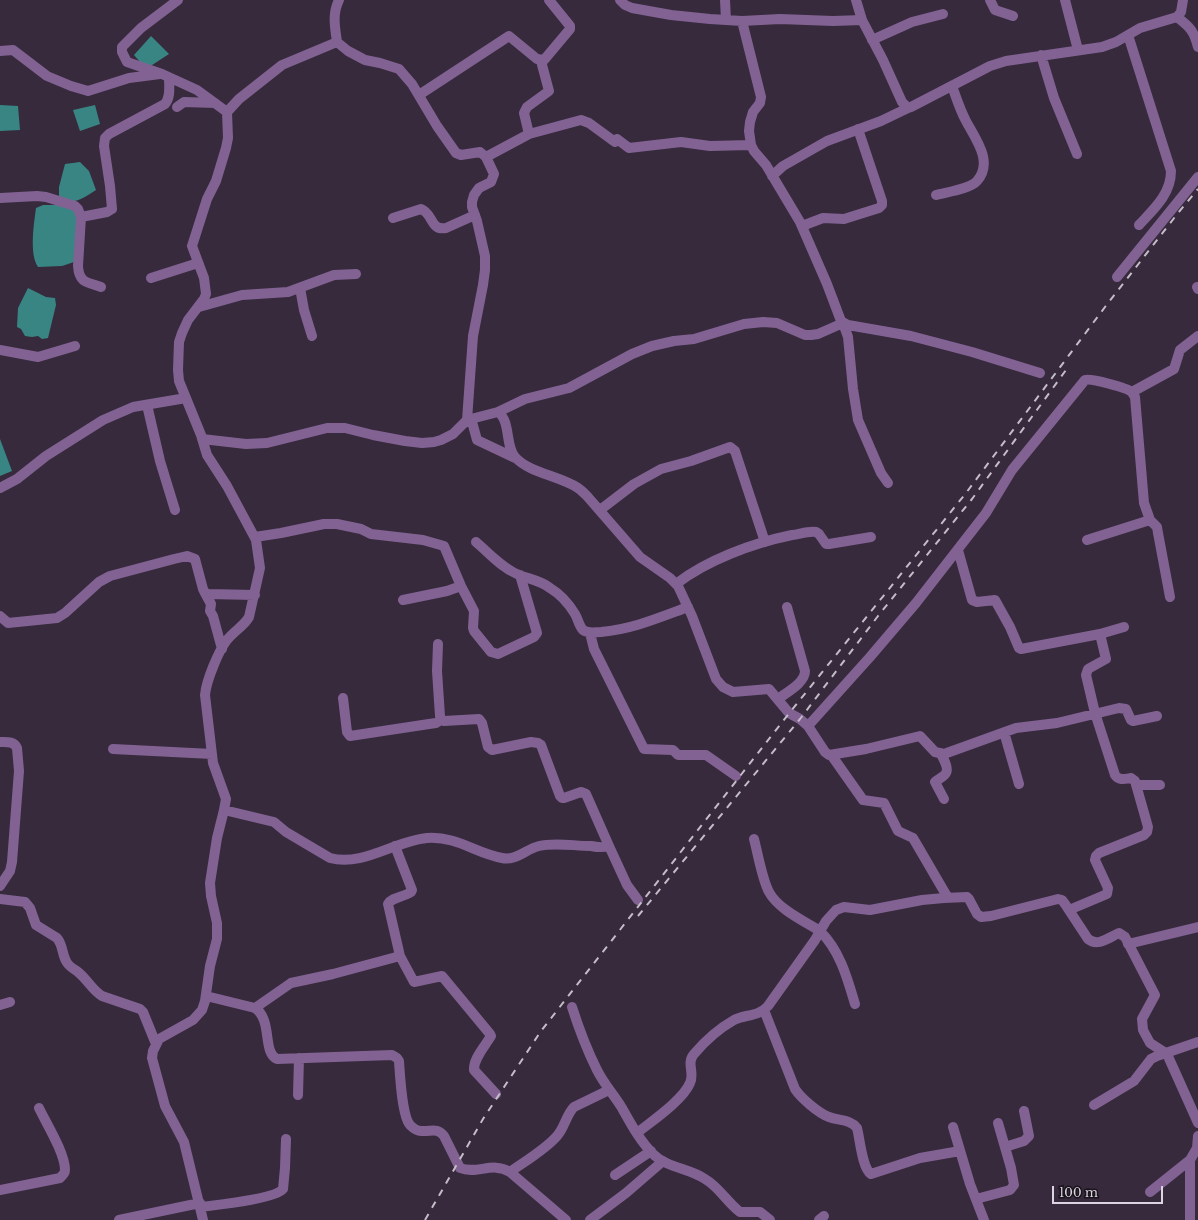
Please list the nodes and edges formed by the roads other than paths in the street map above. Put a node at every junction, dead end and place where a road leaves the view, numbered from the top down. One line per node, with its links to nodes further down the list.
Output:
1 (178, 0): 24 (street)
2 (339, 0): 18 (street)
3 (549, 0): 23 (street)
4 (620, 0): 13 (street)
5 (725, 0): 13 (street)
6 (856, 0): 14 (street)
7 (990, 0): 11 (street)
8 (1064, 0): 20 (street)
9 (1183, 0): 12 (street)
10 (943, 14): 17 (street)
11 (1013, 16)
12 (1177, 17): 16 (street); 19 (street)
13 (726, 20): 15 (street)
14 (862, 20): 15 (street); 17 (street)
15 (742, 21): 33 (street)
16 (1128, 35): 20 (street); 43 (street)
17 (872, 40): 29 (street)
18 (337, 42): 26 (street); 30 (street)
19 (1198, 47)
20 (1078, 50): 22 (street)
21 (0, 51): 24 (street)
22 (1041, 55): 25 (street); 34 (street)
23 (544, 59): 26 (street); 32 (street)
24 (165, 76): 27 (street); 41 (street)
25 (952, 86): 29 (street); 38 (street)
26 (419, 94): 35 (street)
27 (215, 103): 28 (street); 30 (street)
28 (177, 108)
29 (908, 108): 31 (street)
30 (227, 112): 45 (street)
31 (858, 129): 36 (street); 44 (street)
32 (529, 134): 33 (street); 35 (street)
33 (751, 145): 36 (street)
34 (1077, 154)
35 (486, 157): 40 (street)
36 (772, 176): 44 (street)
37 (1198, 177): 47 (street)
38 (936, 195)
39 (0, 198): 41 (street)
40 (475, 215): 42 (street); 62 (street)
41 (81, 217): 49 (street)
42 (394, 218)
43 (1139, 225)
44 (802, 226): 52 (street)
45 (198, 263): 48 (street); 51 (street)
46 (356, 274): 50 (street)
47 (1117, 277)
48 (151, 278)
49 (101, 286)
50 (300, 288): 51 (street); 53 (street)
51 (198, 307): 59 (street)
52 (843, 323): 57 (street); 61 (street); 65 (street)
53 (312, 336)
54 (1198, 337): 58 (street)
55 (75, 346): 56 (street)
56 (0, 350)
57 (1040, 374)
58 (1132, 392): 69 (street); 75 (street)
59 (186, 398): 60 (street); 63 (street)
60 (147, 405): 66 (street); 68 (street)
61 (498, 412): 62 (street); 64 (street)
62 (469, 419): 63 (street); 64 (street)
63 (202, 439): 70 (street)
64 (515, 458): 67 (street)
65 (888, 483)
66 (0, 488)
67 (604, 507): 74 (street); 77 (street)
68 (175, 510)
69 (1150, 520): 72 (street); 81 (street)
70 (255, 536): 78 (street); 80 (street)
71 (871, 536): 74 (street)
72 (1087, 540)
73 (476, 542): 76 (street)
74 (765, 542): 77 (street)
75 (958, 550): 88 (street); 96 (street)
76 (520, 575): 78 (street); 87 (street)
77 (682, 579): 83 (street)
78 (461, 586): 82 (street)
79 (205, 593): 80 (street); 85 (street); 90 (street)
80 (255, 595): 90 (street)
81 (1170, 597)
82 (403, 600)
83 (688, 607): 87 (street); 92 (street)
84 (787, 607): 92 (street)
85 (0, 616)
86 (1124, 627): 88 (street)
87 (590, 633): 103 (street)
88 (1100, 634): 93 (street)
89 (438, 644): 95 (street)
90 (222, 649): 100 (street)
91 (344, 698): 95 (street)
92 (778, 699): 96 (street)
93 (1095, 714): 94 (street); 97 (street); 105 (street)
94 (1157, 716)
95 (441, 720): 111 (street)
96 (808, 726): 102 (street)
97 (1004, 732): 101 (street); 104 (street)
98 (0, 742): 112 (street)
99 (113, 749): 100 (street)
100 (212, 754): 108 (street)
101 (941, 754): 102 (street); 107 (street)
102 (832, 756): 113 (street)
103 (736, 776)
104 (1019, 784)
105 (1136, 785): 106 (street); 116 (street)
106 (1160, 785)
107 (944, 799)
108 (224, 810): 110 (street); 121 (street)
109 (754, 838): 118 (street)
110 (395, 846): 111 (street); 120 (street)
111 (609, 846): 115 (street)
112 (0, 886)
113 (948, 898): 116 (street); 118 (street)
114 (0, 899): 129 (street)
115 (638, 900)
116 (1069, 910): 119 (street)
117 (1198, 927): 119 (street)
118 (820, 931): 123 (street); 127 (street)
119 (1128, 944): 130 (street)
120 (400, 956): 126 (street); 133 (street)
121 (206, 996): 126 (street); 129 (street)
122 (10, 1002): 124 (street)
123 (855, 1004)
124 (0, 1005)
125 (572, 1007): 132 (street)
126 (254, 1008): 131 (street)
127 (764, 1010): 141 (street); 146 (street)
128 (1198, 1042): 130 (street)
129 (156, 1044): 154 (street)
130 (1166, 1054): 135 (street); 139 (street)
131 (299, 1058): 134 (street); 149 (street)
132 (609, 1090): 141 (street); 149 (street)
133 (496, 1094)
134 (298, 1095)
135 (1094, 1105)
136 (39, 1108): 151 (street)
137 (1024, 1111): 144 (street)
138 (998, 1123): 144 (street)
139 (1198, 1123)
140 (953, 1127): 146 (street)
141 (637, 1134): 145 (street)
142 (1198, 1136): 147 (street)
143 (286, 1139): 154 (street)
144 (1006, 1148): 153 (street)
145 (650, 1151): 148 (street); 150 (street)
146 (960, 1151): 153 (street)
147 (1190, 1160): 152 (street); 162 (street)
148 (662, 1161): 155 (street); 159 (street)
149 (510, 1172): 158 (street)
150 (616, 1175)
151 (0, 1190)
152 (1150, 1192)
153 (976, 1199): 161 (street)
154 (200, 1205): 156 (street); 157 (street)
155 (742, 1216): 160 (street)
156 (119, 1220)
157 (204, 1220)
158 (566, 1220)
159 (590, 1220)
160 (770, 1220)
161 (984, 1220)
162 (1190, 1220)

